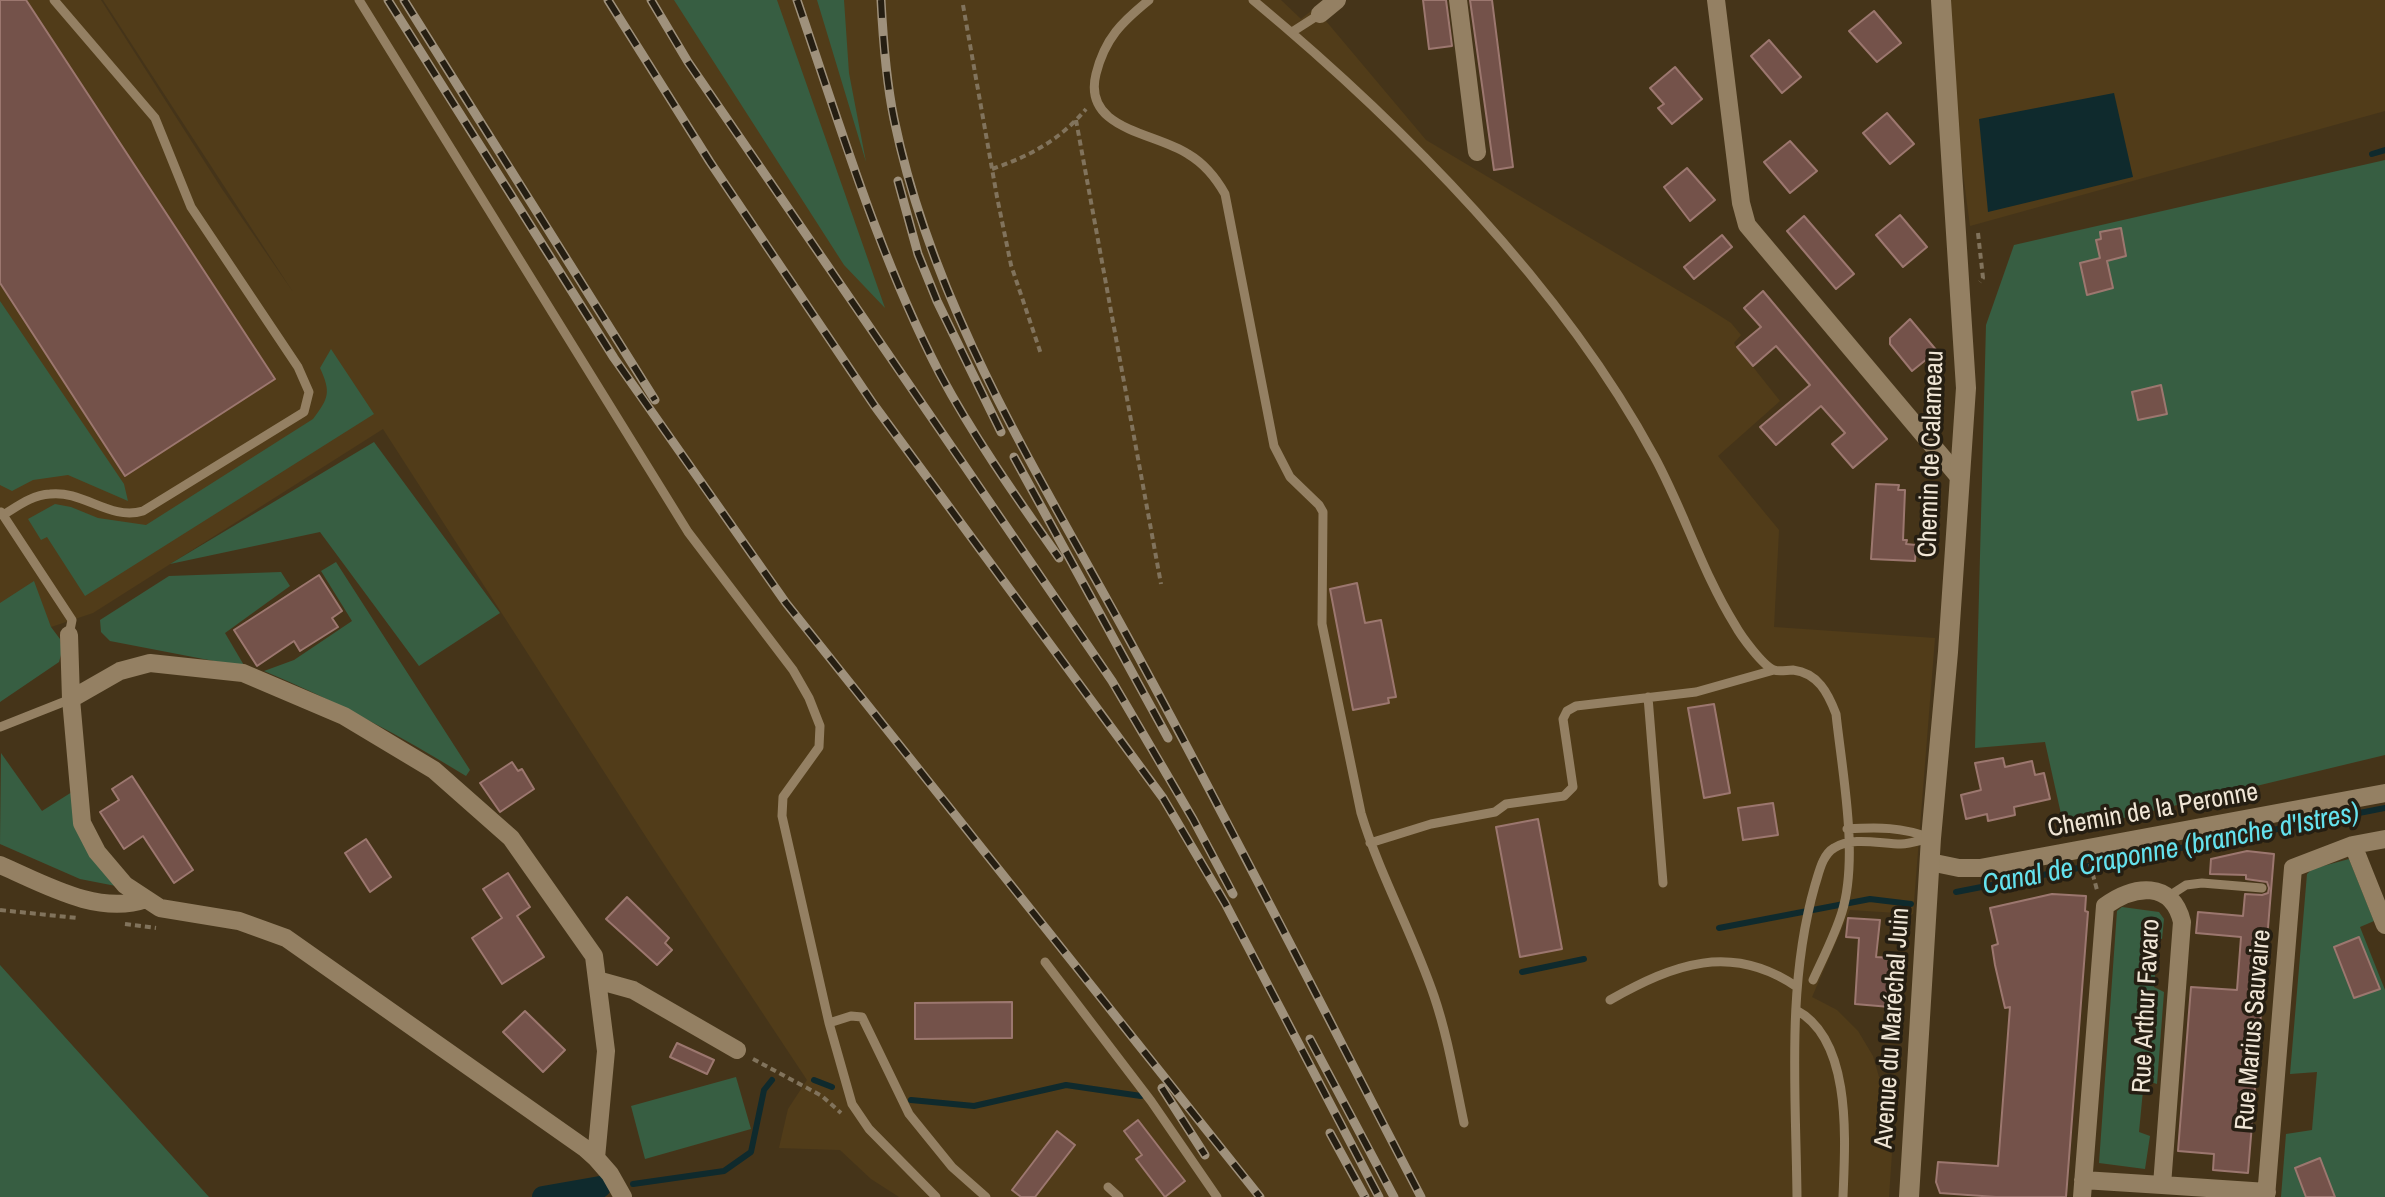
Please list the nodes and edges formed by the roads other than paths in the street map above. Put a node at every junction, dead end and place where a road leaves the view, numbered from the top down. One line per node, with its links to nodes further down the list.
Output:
1 (54, 0): 13 (lane)
2 (359, 0): 39 (lane)
3 (1149, 0): 23 (lane)
4 (1253, 0): 10 (lane)
5 (1337, 0): 9 (street)
6 (1458, 0): 11 (street)
7 (1716, 0): 12 (street)
8 (1941, 0): 12 (main road, Chemin de Calameau)
9 (1320, 14): 10 (lane)
10 (1292, 32): 15 (lane)
11 (1477, 152)
12 (1959, 477): 21 (main road, Chemin de Calameau)
13 (1, 513): 14 (lane)
14 (69, 635): 17 (street)
15 (1774, 670): 16 (lane); 20 (lane)
16 (1648, 697): 23 (lane); 28 (lane)
17 (71, 699): 18 (lane); 31 (street); 34 (street)
18 (0, 727)
19 (2385, 793): 26 (street, Chemin de la Peronne)
20 (1847, 829): 21 (lane); 24 (lane)
21 (1931, 838): 24 (lane); 26 (main road, Chemin de Calameau)
22 (2385, 839): 25 (street)
23 (1370, 843): 41 (lane)
24 (1849, 843): 35 (lane); 36 (lane)
25 (2353, 845): 32 (street); 47 (street, Rue Marius Sauvaire)
26 (1930, 862): 45 (main road, Avenue du Maréchal Juin)
27 (0, 865): 31 (street)
28 (1663, 883)
29 (2262, 888): 30 (lane)
30 (2169, 896): 43 (street, Rue Arthur Favaro); 46 (street, Rue Arthur Favaro)
31 (146, 899): 42 (street)
32 (2385, 925)
33 (1045, 962): 52 (lane)
34 (597, 980): 40 (street); 42 (street)
35 (1813, 980)
36 (1797, 987): 37 (lane); 38 (lane)
37 (1610, 1000)
38 (1796, 1010): 53 (lane); 54 (lane)
39 (829, 1023): 49 (lane); 50 (lane)
40 (737, 1050)
41 (1464, 1123)
42 (596, 1158): 48 (street)
43 (2162, 1185): 46 (street); 47 (street)
44 (1108, 1187): 51 (lane)
45 (1910, 1187): 55 (main road)
46 (2083, 1188)
47 (2267, 1194)
48 (623, 1197)
49 (936, 1197)
50 (986, 1197)
51 (1119, 1197)
52 (1217, 1197)
53 (1797, 1197)
54 (1843, 1197)
55 (1921, 1197)

